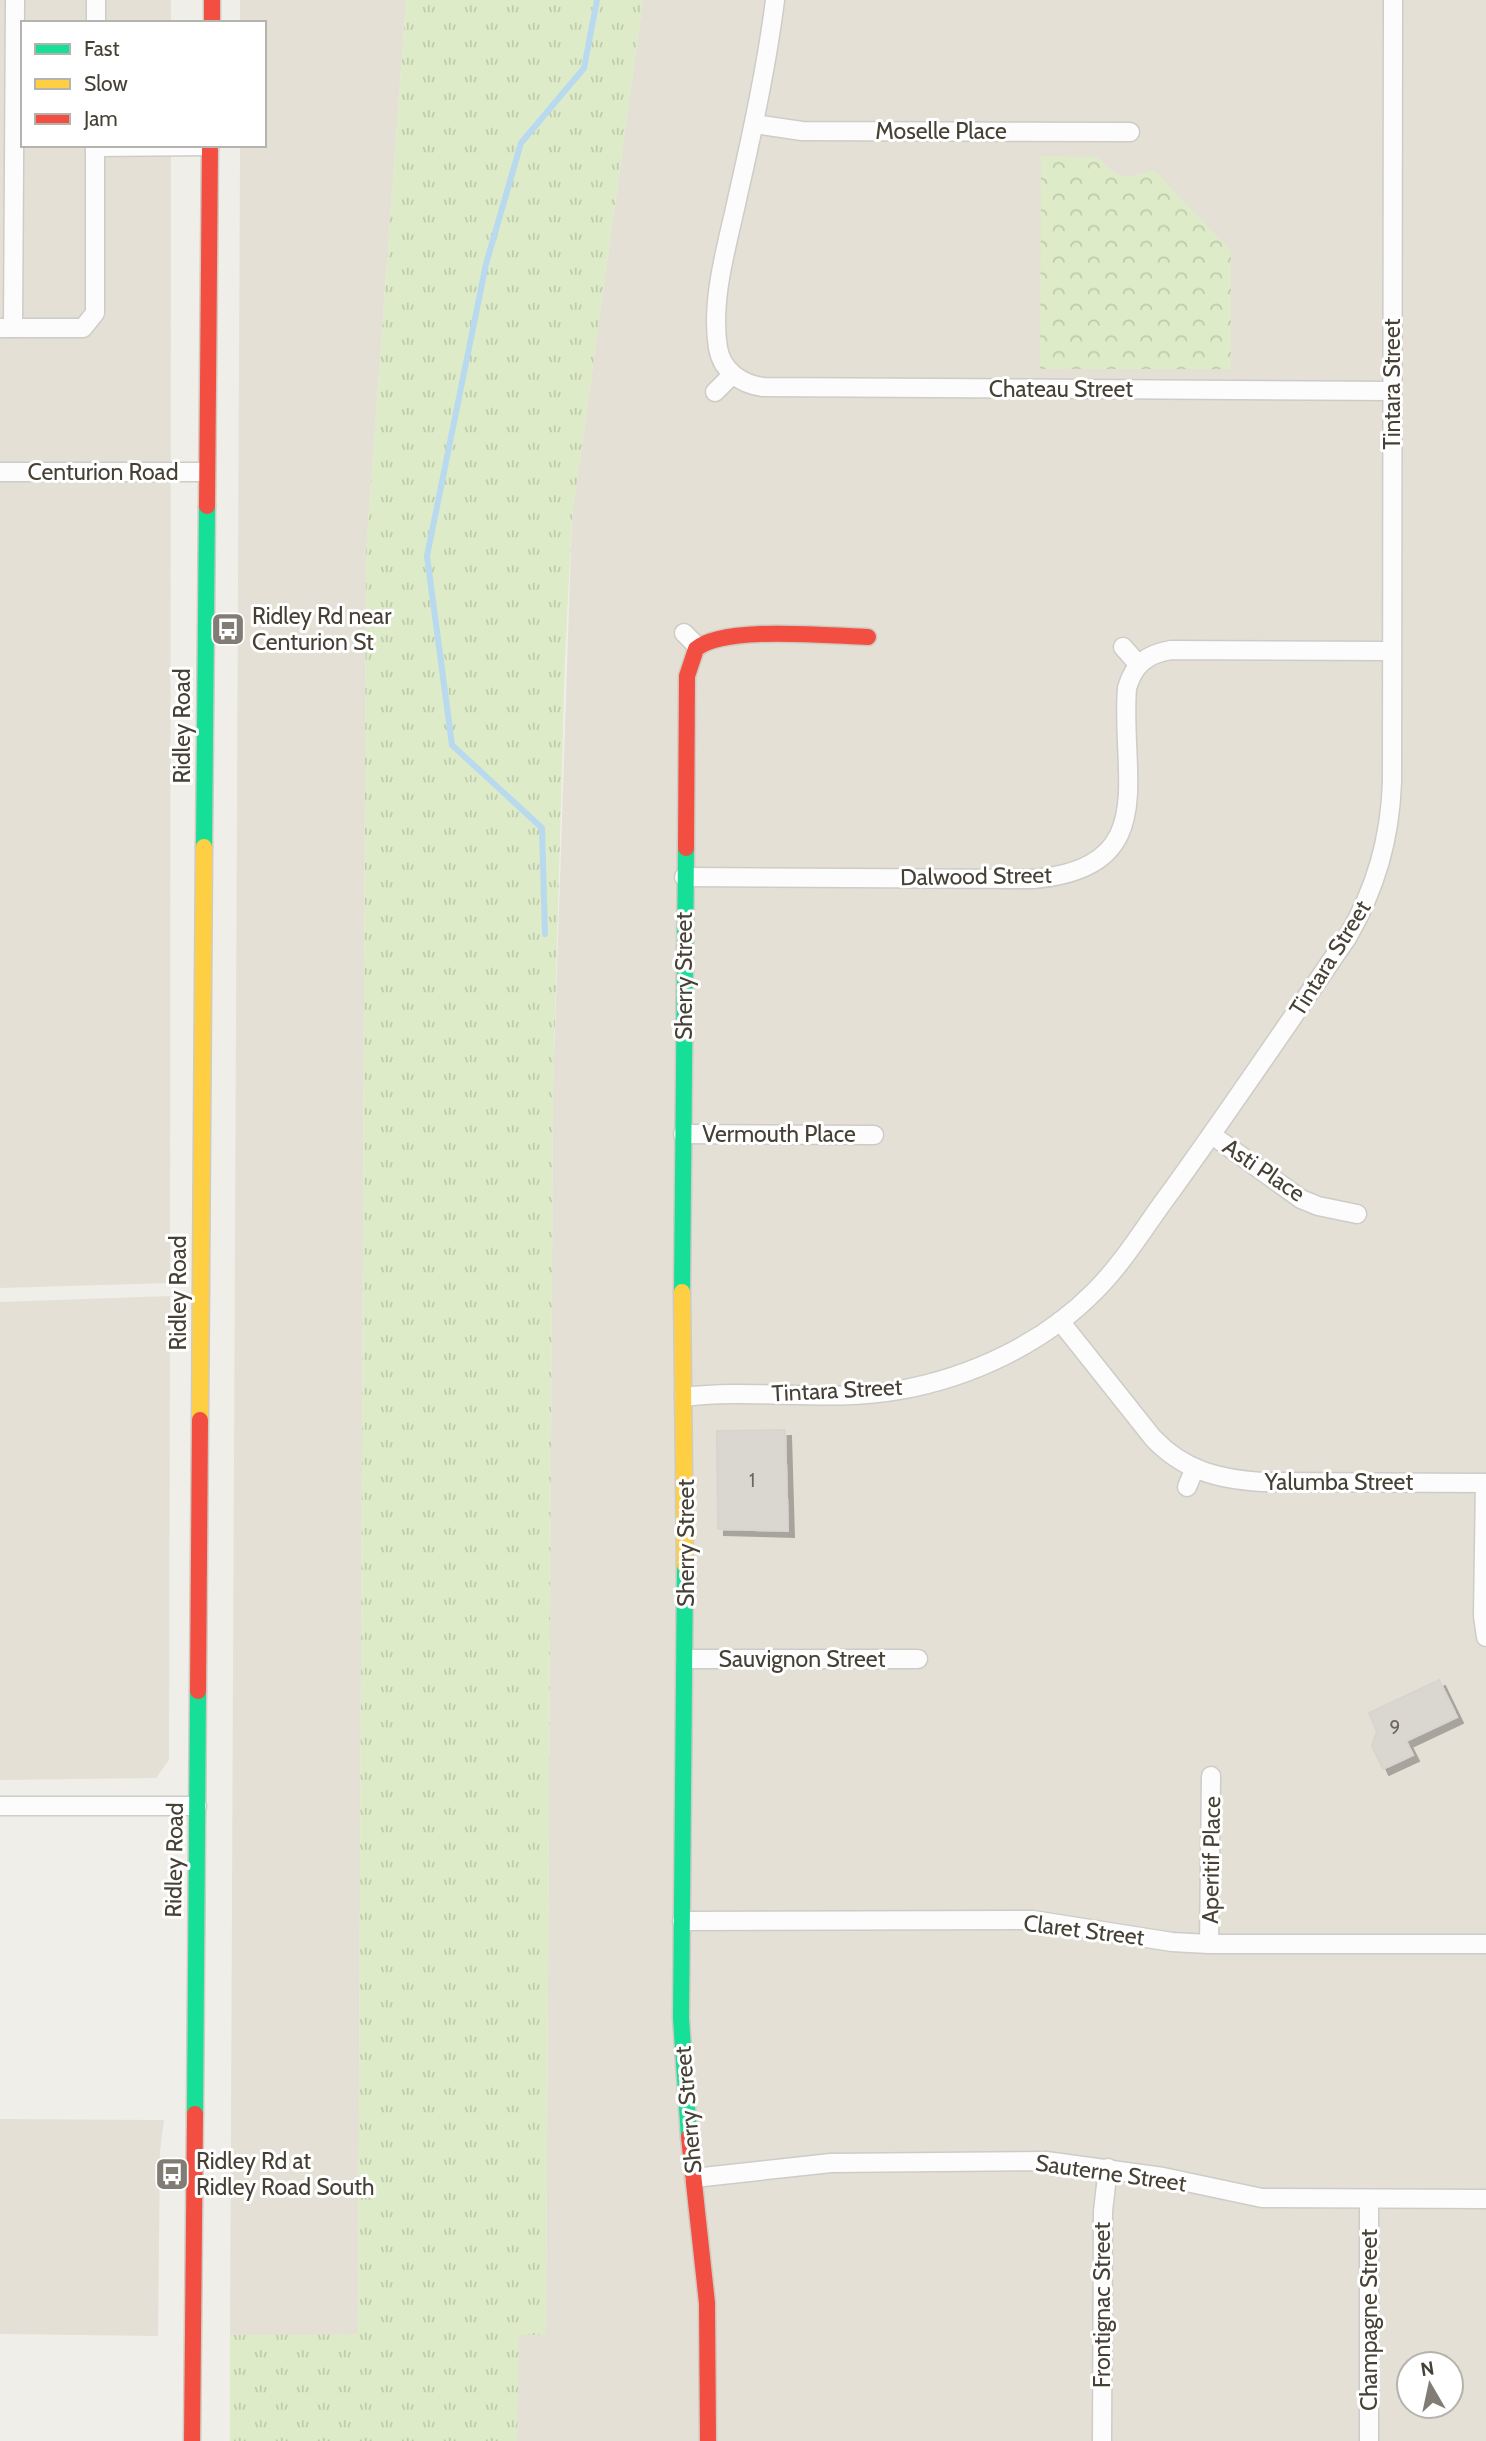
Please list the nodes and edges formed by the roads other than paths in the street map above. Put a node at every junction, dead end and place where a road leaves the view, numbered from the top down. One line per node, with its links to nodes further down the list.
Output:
1 (15, 0): 12 (street)
2 (96, 0): 6 (street)
3 (212, 0): 7 (street)
4 (775, 0): 8 (street)
5 (1394, 0): 14 (street, Tintara Street)
6 (96, 21)
7 (212, 21)
8 (754, 124): 9 (street, Moselle Place); 13 (street)
9 (1129, 132)
10 (96, 147): 12 (street)
11 (210, 147): 17 (street, Ridley Road)
12 (6, 328)
13 (732, 375): 14 (street, Chateau Street); 15 (street)
14 (1392, 391): 22 (street, Tintara Street)
15 (715, 393)
16 (0, 472): 17 (street, Centurion Road)
17 (206, 472): 37 (street, Ridley Road)
18 (684, 633): 20 (street)
19 (868, 637): 20 (street)
20 (698, 647): 24 (street, Sherry Street)
21 (1123, 647): 23 (street)
22 (1392, 651): 23 (street); 27 (street, Tintara Street)
23 (1138, 664): 24 (street, Dalwood Street)
24 (684, 877): 25 (street, Sherry Street)
25 (683, 1134): 26 (street, Vermouth Place); 30 (street, Sherry Street)
26 (874, 1135)
27 (1212, 1135): 28 (street, Asti Place); 29 (street, Tintara Street)
28 (1357, 1214)
29 (1060, 1321): 30 (street, Tintara Street); 31 (street, Yalumba Street)
30 (684, 1397): 33 (street, Sherry Street)
31 (1485, 1483): 32 (street)
32 (1486, 1637)
33 (685, 1659): 34 (street, Sauvignon Street); 38 (street, Sherry Street)
34 (918, 1659)
35 (1211, 1776): 39 (street, Aperitif Place)
36 (0, 1806): 37 (street)
37 (197, 1806): 45 (street, Ridley Road)
38 (682, 1921): 39 (street, Claret Street); 42 (street, Sherry Street)
39 (1209, 1944): 40 (street, Claret Street)
40 (1486, 1944)
41 (1108, 2168): 42 (street, Sauterne Street); 44 (street, Sauterne Street); 47 (street, Frontignac Street)
42 (694, 2178): 46 (street, Sherry Street)
43 (1486, 2199): 44 (street, Sauterne Street)
44 (1370, 2200): 48 (street, Champagne Street)
45 (192, 2441)
46 (708, 2441)
47 (1102, 2441)
48 (1369, 2441)

